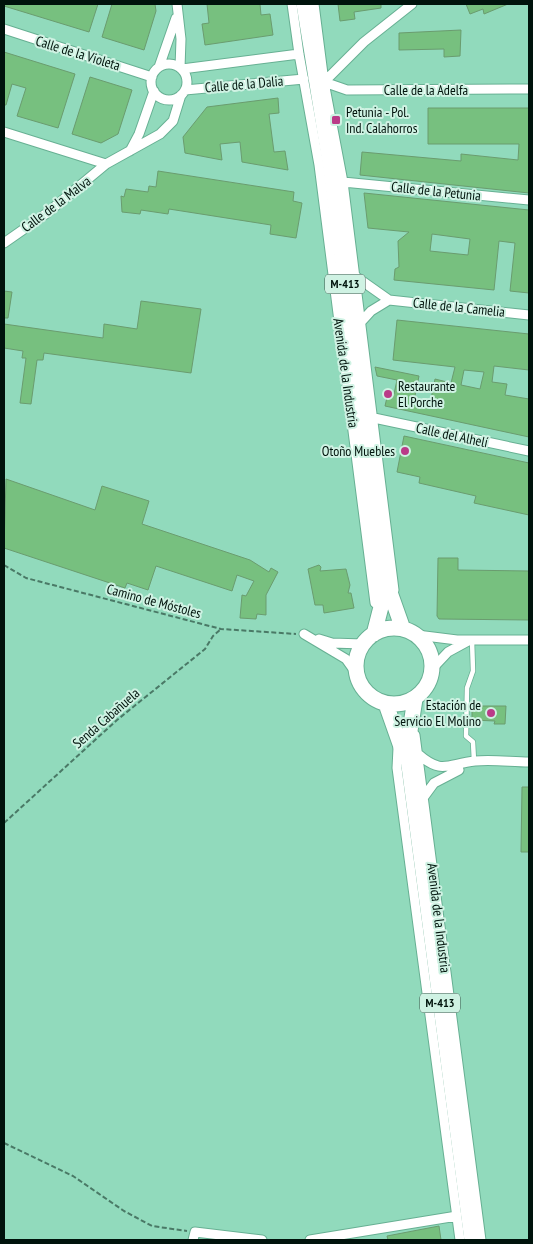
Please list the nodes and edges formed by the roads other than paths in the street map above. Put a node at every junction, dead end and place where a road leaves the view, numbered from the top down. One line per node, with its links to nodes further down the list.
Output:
1 (292, 4): 7 (street, Avenida de la Industria)
2 (304, 4): 28 (main road, Avenida de la Industria / M-413)
3 (314, 4): 12 (street, Avenida de la Industria)
4 (412, 4): 12 (street)
5 (177, 8): 8 (street); 9 (street)
6 (4, 29): 10 (street, Calle de la Violeta)
7 (299, 54): 9 (street, Calle de la Dalia); 11 (street, Avenida de la Industria)
8 (159, 67): 9 (street); 10 (street)
9 (181, 68): 15 (street)
10 (152, 77): 14 (street)
11 (304, 79): 15 (street, Calle de la Dalia); 31 (street, Avenida de la Industria)
12 (324, 82): 13 (street, Calle de la Adelfa); 19 (street, Avenida de la Industria)
13 (529, 89)
14 (154, 91): 15 (street); 17 (street)
15 (183, 93): 17 (street)
16 (4, 132): 18 (street)
17 (130, 151): 18 (street)
18 (106, 164): 21 (street, Calle de la Malva)
19 (343, 182): 20 (street, Calle de la Petunia); 22 (street, Avenida de la Industria)
20 (529, 200)
21 (4, 243)
22 (355, 276): 23 (street, Calle de la Camelia); 25 (street, Avenida de la Industria)
23 (389, 300): 24 (street, Calle de la Camelia); 25 (street)
24 (529, 315)
25 (361, 322): 26 (street, Avenida de la Industria)
26 (374, 418): 27 (street, Calle del Alhelí); 29 (street, Avenida de la Industria)
27 (529, 451)
28 (381, 566): 29 (main road, Avenida de la Industria / M-413); 31 (main road, Avenida de la Industria / M-413)
29 (396, 608): 30 (main road, Avenida de la Industria / M-413)
30 (410, 632): 31 (main road); 32 (street); 34 (main road, M-413)
31 (371, 634): 35 (main road, M-413); 35 (street)
32 (472, 639): 33 (street); 34 (street); 40 (lane)
33 (529, 640)
34 (432, 668): 36 (main road, M-413)
35 (356, 673): 37 (main road)
36 (415, 699): 37 (main road); 39 (main road, Avenida de la Industria / M-413)
37 (386, 704): 38 (main road, Avenida de la Industria / M-413)
38 (398, 740): 39 (main road, Avenida de la Industria / M-413); 43 (street, Avenida de la Industria)
39 (413, 760): 40 (street); 42 (street, Avenida de la Industria); 48 (main road, Avenida de la Industria / M-413)
40 (474, 761): 41 (street); 42 (street)
41 (529, 762)
42 (423, 798): 49 (street, Avenida de la Industria)
43 (457, 1216): 46 (street); 47 (street, Avenida de la Industria)
44 (194, 1236): 45 (street)
45 (262, 1240)
46 (310, 1240)
47 (460, 1240)
48 (472, 1240)
49 (481, 1240)

